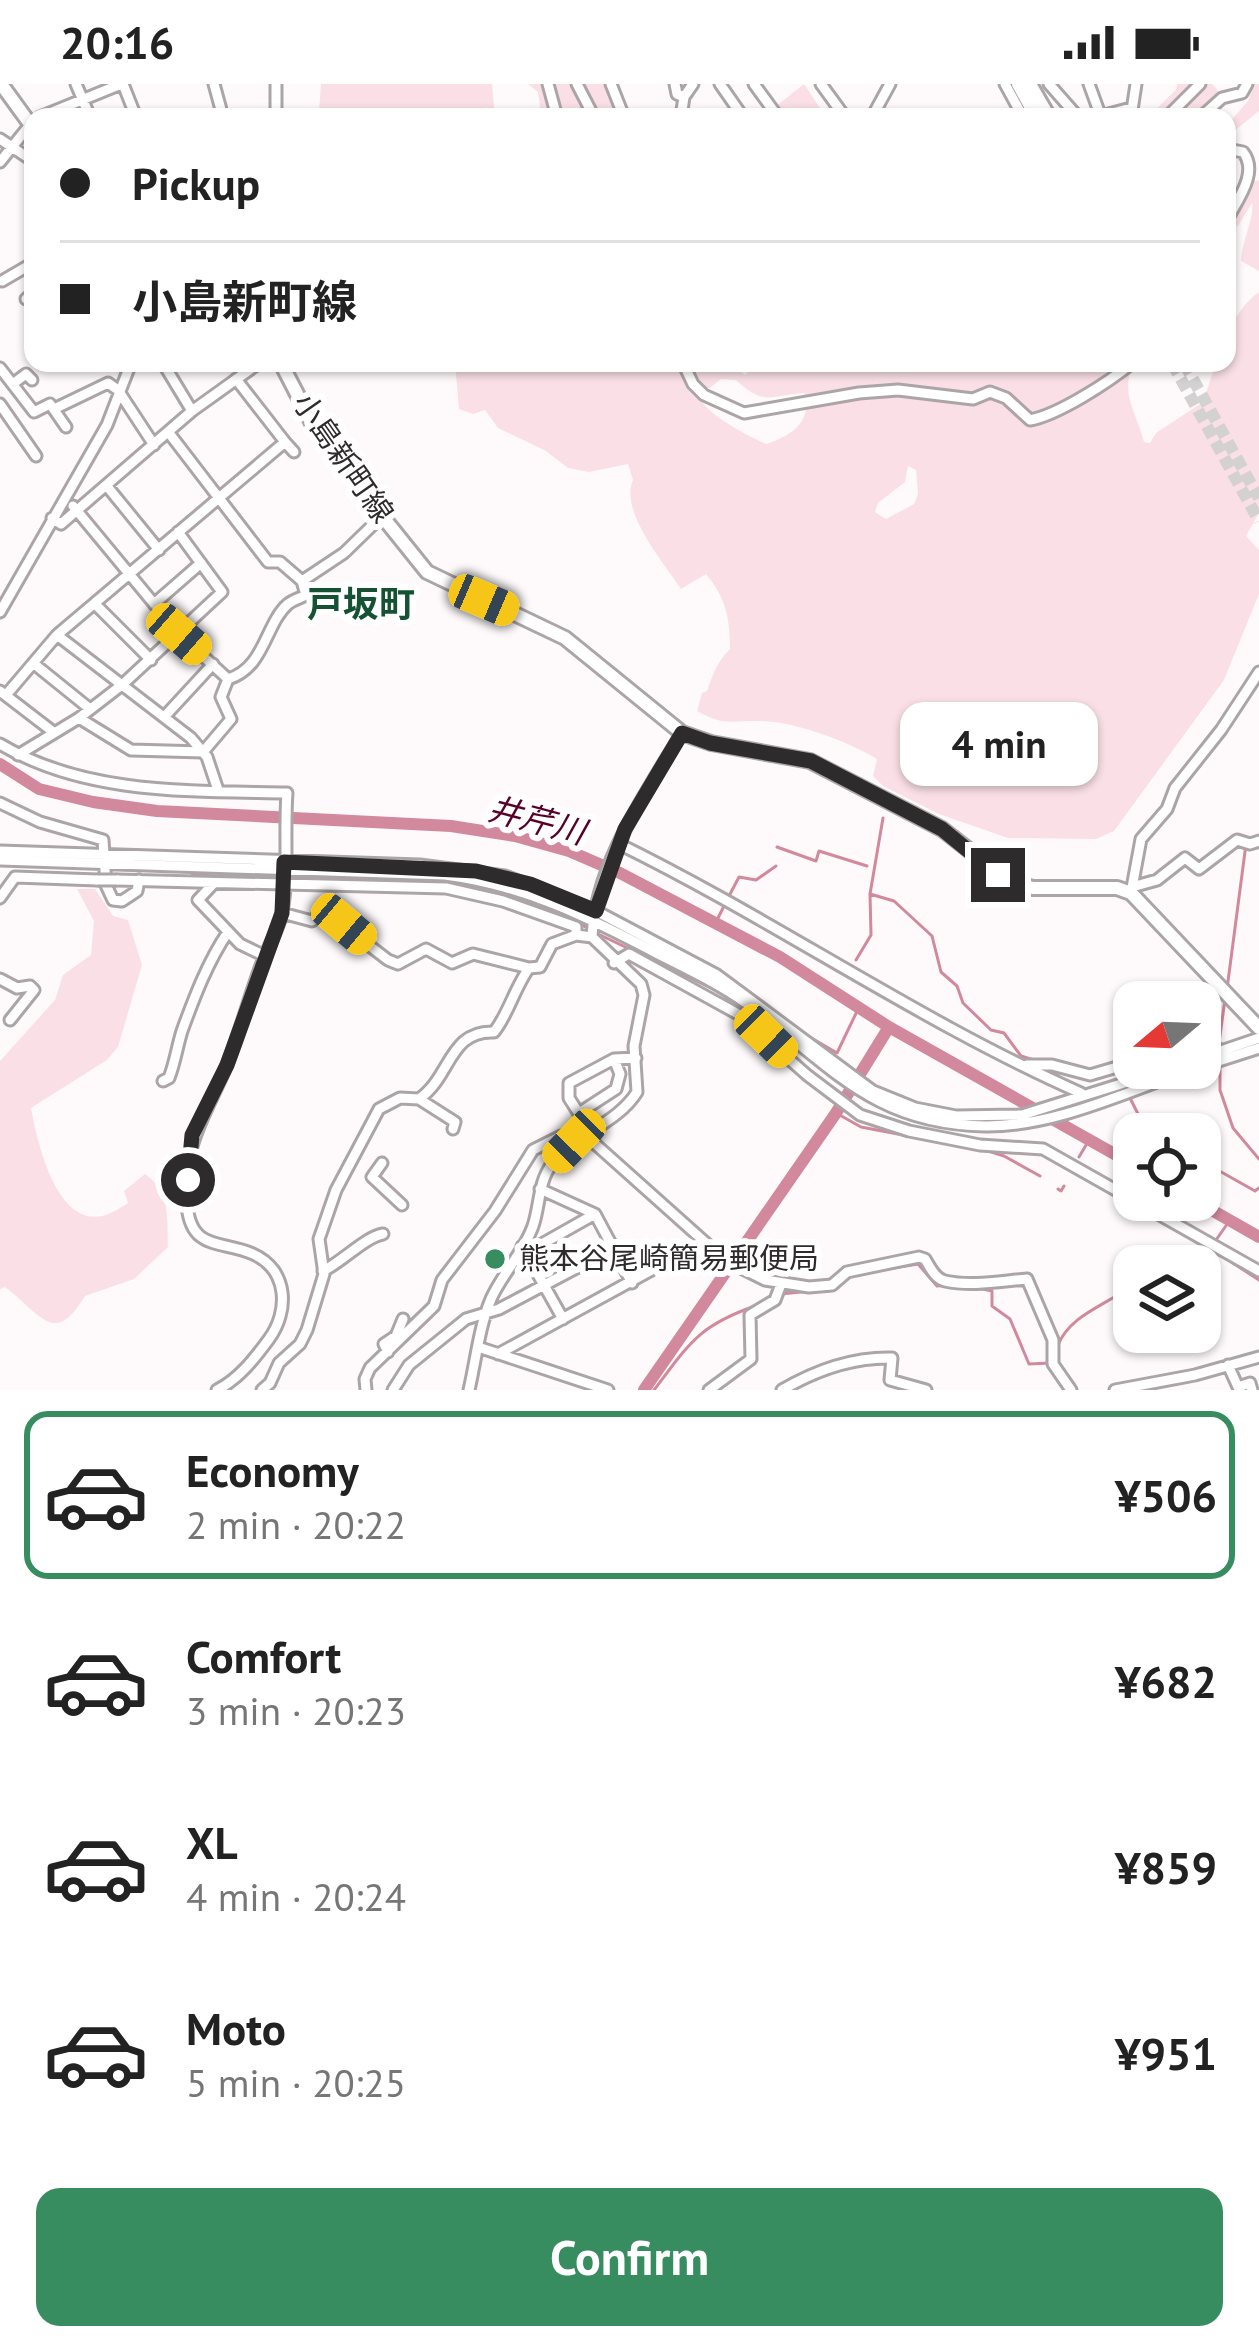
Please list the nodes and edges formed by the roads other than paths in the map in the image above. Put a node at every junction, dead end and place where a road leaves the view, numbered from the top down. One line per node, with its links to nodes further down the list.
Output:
1 (1, 84): 19 (main road)
2 (76, 84): 12 (street)
3 (122, 84): 12 (street)
4 (675, 84): 11 (street)
5 (693, 84): 11 (street)
6 (1049, 84): 16 (street)
7 (1200, 84): 17 (street)
8 (1247, 84): 18 (street)
9 (868, 85): 10 (street)
10 (886, 89)
11 (684, 97): 15 (street)
12 (83, 99): 13 (street); 14 (street)
13 (64, 108)
14 (86, 108)
15 (682, 108)
16 (1070, 108)
17 (1176, 108)
18 (1211, 108)
19 (24, 110)
20 (24, 134): 22 (street)
21 (0, 139): 22 (street)
22 (11, 149): 24 (street); 25 (street)
23 (1236, 150): 26 (street)
24 (24, 156)
25 (0, 162)
26 (1236, 203)
27 (0, 368): 36 (street)
28 (128, 372): 37 (street)
29 (168, 372): 40 (street)
30 (247, 372): 35 (street)
31 (286, 372): 53 (main road, 小島新町線)
32 (687, 372): 33 (street)
33 (1121, 372)
34 (32, 380): 36 (street)
35 (236, 380): 40 (street); 45 (street)
36 (14, 383): 39 (street)
37 (120, 396): 39 (street); 46 (street); 51 (street)
38 (0, 404): 41 (street)
39 (54, 409): 42 (street)
40 (191, 411): 44 (street)
41 (12, 423): 43 (street); 48 (street)
42 (66, 428)
43 (0, 430)
44 (169, 434): 46 (street); 50 (street)
45 (285, 442): 47 (street); 50 (street)
46 (154, 445): 49 (street)
47 (294, 452)
48 (36, 456)
49 (106, 485): 52 (street); 56 (street)
50 (218, 498): 55 (street); 59 (street)
51 (63, 502): 52 (street); 54 (street)
52 (78, 508): 54 (street); 58 (street)
53 (382, 516): 59 (street); 77 (main road, 小島新町線)
54 (52, 518): 60 (street)
55 (178, 532): 56 (street); 57 (street)
56 (159, 550): 58 (street)
57 (201, 563): 62 (street); 64 (street)
58 (130, 576): 61 (street); 62 (street)
59 (302, 581): 70 (street)
60 (5, 591): 63 (street)
61 (95, 604): 65 (street); 66 (street)
62 (154, 604): 64 (street)
63 (1, 608)
64 (179, 634): 66 (street); 68 (street)
65 (57, 635): 67 (street); 71 (street)
66 (152, 660): 71 (street)
67 (33, 663): 72 (street); 73 (street)
68 (213, 664): 70 (street); 74 (street)
69 (1259, 672): 94 (street)
70 (228, 679): 79 (street)
71 (123, 684): 73 (street); 74 (street)
72 (3, 693): 76 (street)
73 (90, 710): 75 (street)
74 (165, 716): 79 (street)
75 (79, 718): 76 (street); 79 (street)
76 (52, 731): 80 (street)
77 (682, 733): 84 (street); 94 (main road, 小島新町線)
78 (0, 744): 80 (street)
79 (203, 752): 81 (street)
80 (18, 755): 81 (street)
81 (218, 790): 88 (street)
82 (3, 802): 87 (street)
83 (1259, 841): 94 (street)
84 (618, 846): 98 (street); 114 (street)
85 (0, 850): 87 (street)
86 (0, 860): 87 (street)
87 (105, 860): 88 (street); 90 (street)
88 (284, 864): 89 (street); 91 (street); 92 (street); 97 (street); 98 (street)
89 (405, 873): 92 (street); 93 (street)
90 (139, 880): 91 (street); 95 (street, bridge)
91 (214, 883): 99 (street)
92 (407, 885): 96 (street)
93 (506, 885): 96 (street); 98 (street)
94 (1131, 890): 107 (main road)
95 (0, 898)
96 (502, 901): 100 (street)
97 (282, 913): 102 (street); 104 (street)
98 (595, 915): 101 (street); 119 (street)
99 (228, 932): 102 (street); 116 (street)
100 (576, 935): 101 (street); 104 (street)
101 (592, 938): 103 (street)
102 (265, 956): 146 (street)
103 (614, 963): 112 (street); 133 (street)
104 (529, 968): 120 (street)
105 (0, 980): 106 (street)
106 (10, 1020)
107 (1259, 1028)
108 (1259, 1038): 110 (street)
109 (1259, 1048): 111 (street)
110 (1221, 1055)
111 (1221, 1056)
112 (636, 1058): 113 (street); 123 (street)
113 (614, 1059): 121 (street); 121 (street)
114 (1016, 1064): 115 (street); 119 (street)
115 (1113, 1068)
116 (163, 1081)
117 (1113, 1088): 119 (street)
118 (1115, 1089): 119 (street)
119 (1088, 1097)
120 (418, 1099): 122 (street); 132 (street)
121 (579, 1113): 123 (street)
122 (453, 1130)
123 (583, 1135): 125 (street); 136 (street); 141 (street)
124 (382, 1163): 126 (street)
125 (540, 1189): 127 (street); 130 (street)
126 (402, 1205)
127 (596, 1214): 129 (street); 130 (street)
128 (383, 1234): 132 (street)
129 (614, 1248): 134 (street); 135 (street)
130 (524, 1249): 135 (street); 137 (street)
131 (668, 1261): 134 (street)
132 (323, 1271): 147 (street)
133 (1259, 1271)
134 (632, 1282): 139 (street)
135 (544, 1285): 137 (street); 139 (street)
136 (780, 1289): 152 (street); 155 (street)
137 (487, 1310): 140 (street); 149 (street)
138 (404, 1319): 141 (street)
139 (563, 1319): 142 (street)
140 (481, 1348): 142 (street); 150 (street)
141 (388, 1352): 148 (street)
142 (498, 1354): 145 (street)
143 (1259, 1357): 144 (street)
144 (1228, 1365): 156 (street); 157 (street)
145 (587, 1386): 151 (street)
146 (217, 1390)
147 (262, 1390)
148 (366, 1390)
149 (393, 1390)
150 (469, 1390)
151 (608, 1390)
152 (709, 1390)
153 (782, 1390): 154 (street)
154 (926, 1390)
155 (1069, 1390)
156 (1115, 1390)
157 (1252, 1390)

